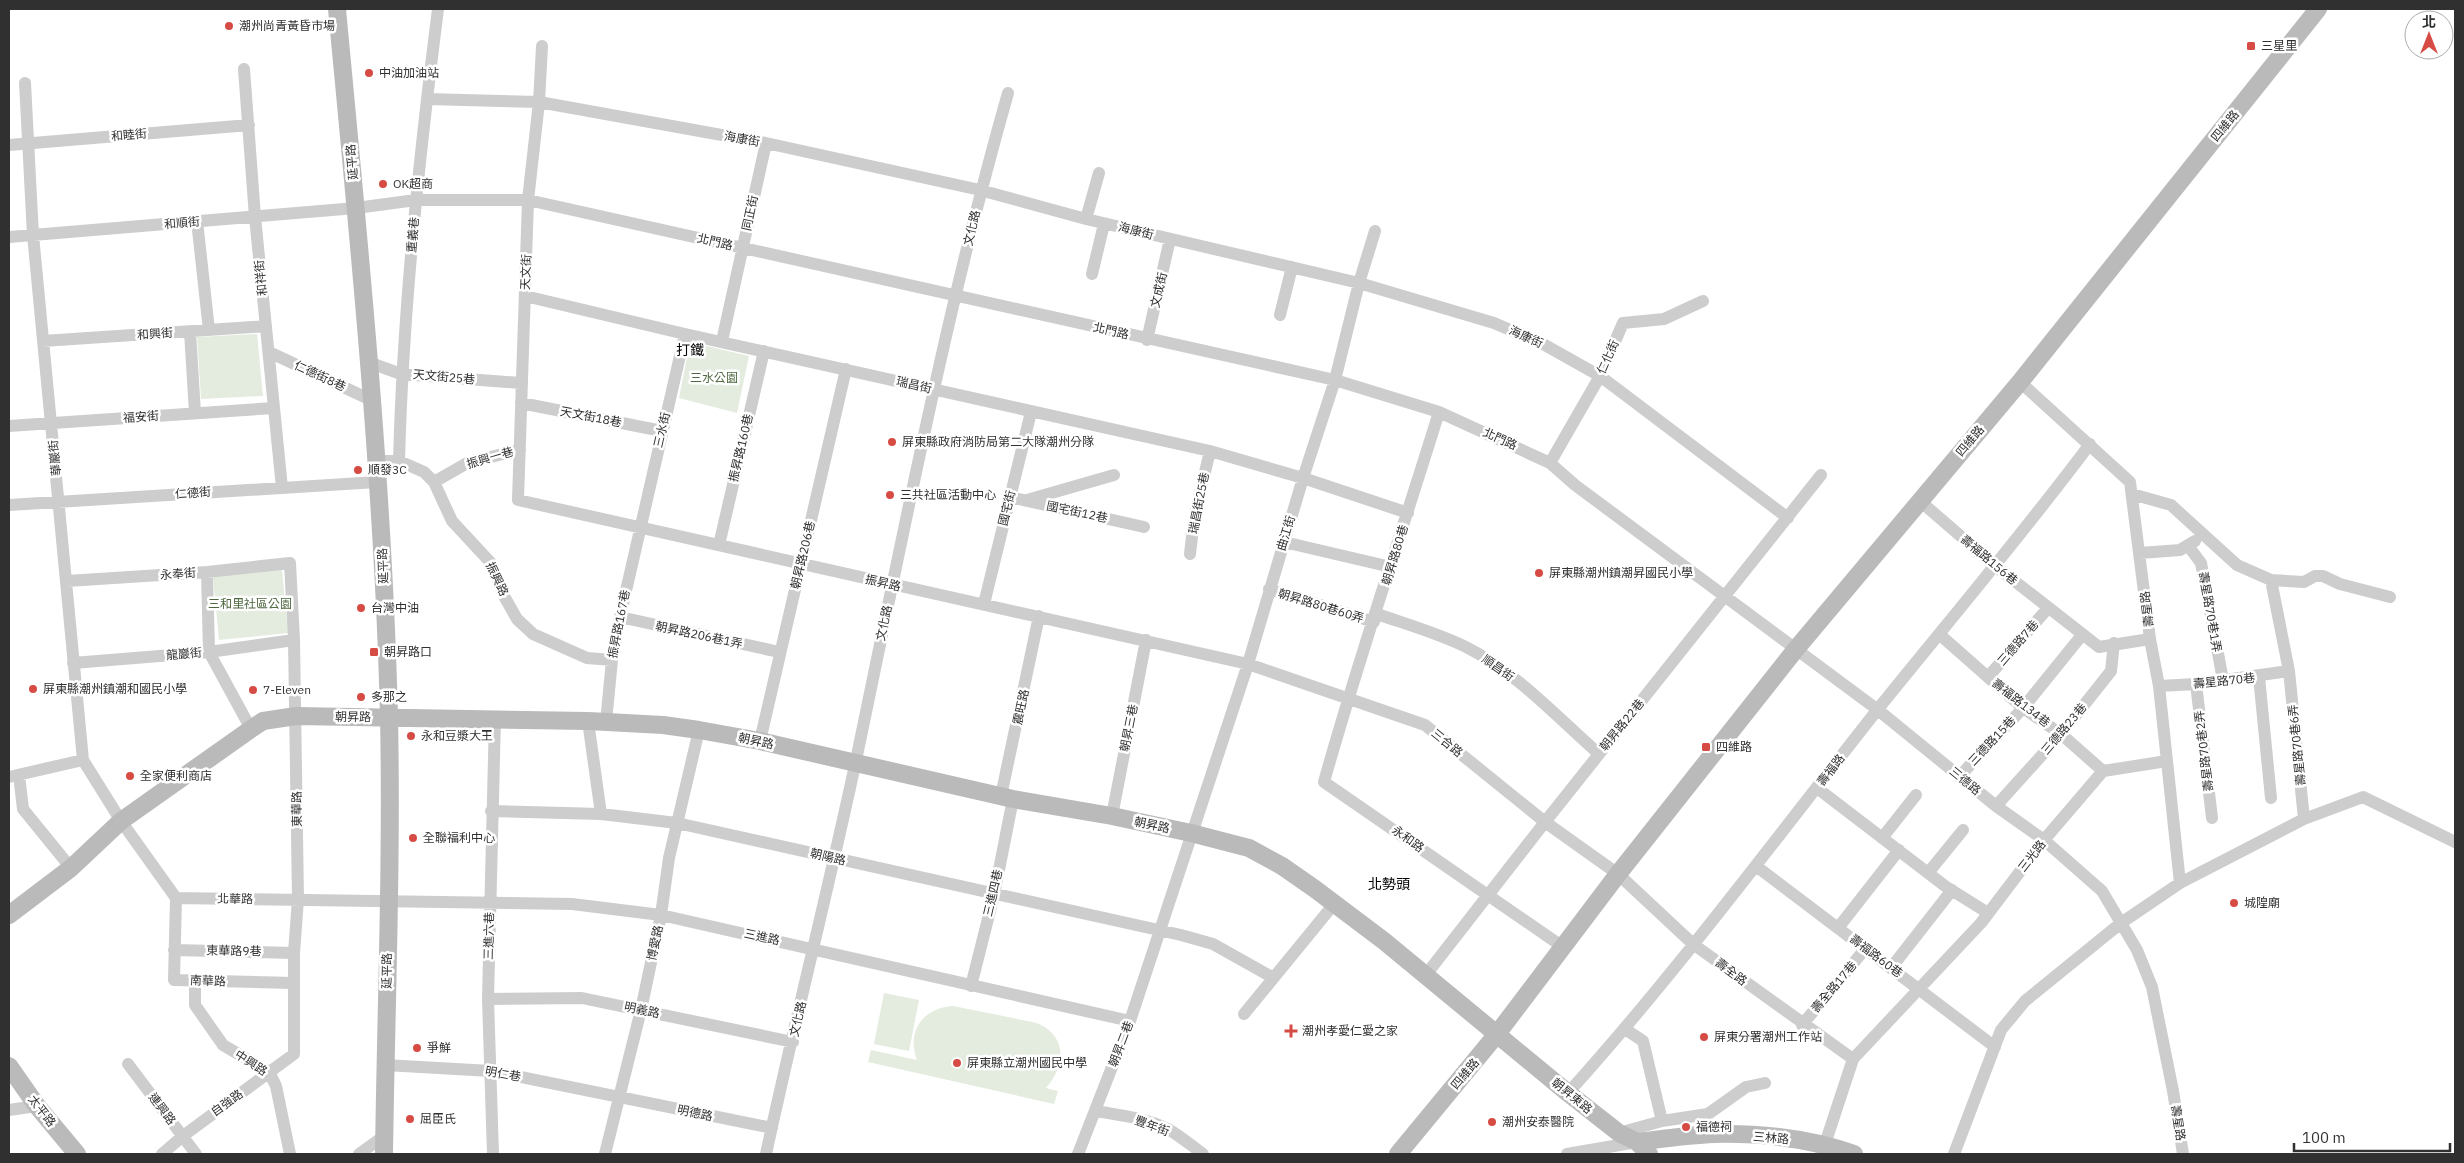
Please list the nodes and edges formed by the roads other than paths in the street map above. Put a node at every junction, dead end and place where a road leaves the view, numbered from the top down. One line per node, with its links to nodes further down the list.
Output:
1 (338, 9): 18 (main road, 延平路)
2 (438, 9): 8 (street, 重義巷)
3 (2318, 9): 49 (main road, 四維路)
4 (542, 46): 9 (street, 天文街)
5 (244, 69): 10 (street, 和祥街)
6 (25, 84): 11 (street, 華巖街)
7 (1008, 93): 15 (street, 文化路)
8 (427, 99): 9 (street, 海康街); 16 (street, 重義巷)
9 (539, 102): 12 (street, 海康街); 17 (street, 天文街)
10 (249, 125): 11 (street, 和睦街); 19 (street, 和祥街)
11 (28, 143): 13 (street, 和睦街); 24 (street, 華巖街)
12 (766, 143): 15 (street, 海康街); 27 (street, 同正街)
13 (9, 144)
14 (1099, 173): 20 (street)
15 (980, 190): 20 (street, 海康街); 31 (street, 文化路)
16 (416, 200): 17 (street, 北門路); 18 (street, 北門路); 46 (street, 重義巷)
17 (528, 200): 27 (street, 北門路); 32 (street, 天文街)
18 (356, 208): 19 (street, 和順街); 44 (main road, 延平路)
19 (255, 217): 21 (street, 和順街); 35 (street, 和祥街)
20 (1086, 219): 22 (street, 海康街)
21 (196, 221): 24 (street, 和順街); 36 (street)
22 (1104, 224): 26 (street, 海康街); 29 (street)
23 (1375, 231): 30 (street, 曲江街)
24 (33, 235): 25 (street, 和順街); 40 (street, 華巖街)
25 (9, 237)
26 (1170, 240): 28 (street, 海康街); 39 (street, 文成街)
27 (743, 248): 31 (street, 北門路); 41 (street, 同正街)
28 (1292, 267): 30 (street, 海康街); 34 (street)
29 (1092, 274)
30 (1359, 283): 47 (street, 海康街); 48 (street, 曲江街)
31 (956, 295): 39 (street, 北門路); 51 (street, 文化路)
32 (525, 296): 38 (street, 瑞昌街); 50 (street, 天文街)
33 (1702, 301): 47 (street, 仁化街)
34 (1280, 315)
35 (266, 326): 36 (street, 和興街); 43 (street, 和祥街)
36 (209, 330): 37 (street, 和興街)
37 (190, 332): 40 (street, 和興街); 57 (street)
38 (685, 334): 41 (street, 瑞昌街); 60 (street, 三水街)
39 (1147, 340): 48 (street, 北門路)
40 (44, 341): 58 (street, 華巖街)
41 (722, 342): 42 (street, 瑞昌街)
42 (764, 351): 45 (street, 瑞昌街); 86 (street, 振昇路160巷)
43 (269, 352): 52 (street, 仁德街8巷); 54 (street, 和祥街)
44 (368, 362): 46 (street, 天文街25巷); 52 (main road, 延平路)
45 (846, 369): 51 (street, 瑞昌街); 91 (street, 朝昇路206巷)
46 (401, 374): 50 (street, 天文街25巷); 65 (street, 重義巷)
47 (1600, 376): 66 (street, 仁化街); 81 (street, 海康街)
48 (1335, 380): 56 (street, 北門路); 69 (street, 曲江街)
49 (2020, 382): 61 (street, 壽星路); 77 (main road, 四維路)
50 (521, 383): 53 (street, 天文街)
51 (935, 390): 55 (street, 瑞昌街); 97 (street, 文化路)
52 (371, 400): 64 (main road, 延平路)
53 (521, 402): 60 (street, 天文街18巷); 62 (street, 天文街)
54 (274, 408): 57 (street, 福安街); 72 (street, 和祥街)
55 (1030, 412): 63 (street, 瑞昌街); 74 (street, 國宅街)
56 (1439, 412): 66 (street, 北門路); 80 (street, 朝昇路80巷)
57 (195, 413): 58 (street, 福安街)
58 (51, 423): 59 (street, 福安街); 78 (street, 華巖街)
59 (9, 426)
60 (662, 431): 82 (street, 三水街)
61 (2090, 444): 73 (street, 壽星路); 92 (street, 壽福路)
62 (520, 450): 71 (street, 振興一巷); 75 (street, 天文街)
63 (1210, 452): 69 (street, 瑞昌街); 89 (street, 瑞昌街25巷)
64 (376, 461): 65 (street, 振興路); 70 (main road, 延平路)
65 (399, 461): 71 (street, 振興路)
66 (1550, 463): 99 (street, 北門路)
67 (1114, 475): 76 (street)
68 (1821, 475): 81 (street, 朝昇路22巷)
69 (1303, 478): 80 (street, 瑞昌街); 85 (street, 曲江街)
70 (377, 482): 72 (street, 仁德街); 128 (main road, 延平路)
71 (434, 482): 115 (street, 振興路)
72 (282, 488): 78 (street, 仁德街)
73 (2132, 494): 84 (street); 88 (street, 壽星路)
74 (1010, 497): 76 (street, 國宅街12巷); 101 (street, 國宅街)
75 (518, 500): 82 (street, 振昇路)
76 (1024, 500): 83 (street, 國宅街12巷)
77 (1920, 501): 92 (street, 壽福路156巷); 112 (main road, 四維路)
78 (59, 502): 79 (street, 仁德街); 96 (street, 華巖街)
79 (9, 505)
80 (1408, 513): 93 (street, 朝昇路80巷)
81 (1788, 518): 99 (street, 朝昇路22巷)
82 (640, 527): 86 (street, 振昇路); 104 (street, 振昇路167巷)
83 (1144, 527)
84 (2202, 534): 87 (street); 95 (street)
85 (1284, 542): 93 (street); 98 (street, 曲江街)
86 (719, 545): 91 (street, 振昇路)
87 (2189, 547): 88 (street); 121 (street, 壽星路70巷1弄)
88 (2140, 553): 108 (street, 壽星路)
89 (1190, 554)
90 (290, 563): 94 (street, 永奉街); 109 (street, 東華路)
91 (801, 563): 97 (street, 振昇路); 114 (street, 朝昇路206巷)
92 (1994, 565): 102 (street, 壽福路156巷); 106 (street, 壽福路)
93 (1391, 567): 105 (street, 朝昇路80巷)
94 (206, 572): 96 (street, 永奉街); 113 (street)
95 (2271, 580): 100 (street); 118 (street, 壽星路70巷6弄)
96 (67, 581): 116 (street, 華巖街)
97 (892, 585): 101 (street, 振昇路); 139 (street, 文化路)
98 (1269, 589): 105 (street, 朝昇路80巷60弄); 117 (street, 曲江街)
99 (1727, 596): 112 (street, 北門路); 136 (street, 朝昇路22巷)
100 (2390, 597)
101 (984, 604): 103 (street, 振昇路)
102 (2048, 608): 107 (street, 壽福路156巷); 119 (street, 三德路7巷)
103 (1039, 616): 110 (street, 振昇路); 145 (street, 震旺路)
104 (620, 617): 114 (street, 朝昇路206巷1弄); 115 (street, 振昇路167巷)
105 (1375, 618): 124 (street, 朝昇路80巷); 136 (street, 順昌街)
106 (1939, 634): 119 (street, 壽福路134巷); 126 (street, 壽福路)
107 (2082, 635): 111 (street, 壽福路156巷); 125 (street, 三德路15巷)
108 (2150, 639): 111 (street); 123 (street, 壽星路)
109 (294, 640): 113 (street, 龍巖街); 127 (street, 東華路)
110 (1146, 640): 117 (street, 振昇路); 150 (street, 朝昇三巷)
111 (2114, 643): 134 (street, 三德路23巷)
112 (1796, 649): 126 (street, 三德路); 165 (main road, 四維路)
113 (209, 652): 116 (street, 龍巖街); 132 (street)
114 (779, 652): 135 (street, 朝昇路206巷)
115 (612, 660): 131 (street, 振昇路167巷)
116 (73, 663): 137 (street, 華巖街)
117 (1248, 664): 124 (street, 三合路); 157 (street, 曲江街)
118 (2289, 672): 120 (street, 壽星路70巷); 152 (street, 壽星路70巷6弄)
119 (1988, 677): 125 (street, 壽福路134巷)
120 (2259, 677): 121 (street, 壽星路70巷); 146 (street)
121 (2223, 680): 122 (street, 壽星路70巷)
122 (2196, 684): 123 (street, 壽星路70巷); 151 (street, 壽星路70巷2弄)
123 (2159, 686): 138 (street, 壽星路)
124 (1348, 697): 154 (street, 三合路); 170 (street, 永和路)
125 (2023, 708): 134 (street, 壽福路134巷); 142 (street, 三德路15巷)
126 (1878, 710): 142 (street, 三德路); 143 (street, 壽福路)
127 (296, 716): 128 (main road, 朝昇路); 132 (main road, 朝昇路); 172 (street, 東華路)
128 (389, 717): 129 (main road, 朝昇路); 173 (main road, 延平路)
129 (494, 718): 130 (main road, 朝昇路); 148 (street, 三進六巷)
130 (588, 721): 131 (main road, 朝昇路); 149 (street)
131 (606, 722): 133 (main road, 朝昇路)
132 (251, 729): 153 (main road, 朝昇路)
133 (699, 730): 135 (main road, 朝昇路); 155 (street, 博愛路)
134 (2061, 734): 140 (street, 壽福路134巷); 147 (street, 三德路23巷)
135 (760, 741): 139 (main road, 朝昇路)
136 (1599, 754): 154 (street, 朝昇路22巷)
137 (83, 760): 141 (street); 153 (street, 華巖街)
138 (2167, 761): 140 (street); 167 (street, 壽星路)
139 (855, 763): 145 (main road, 朝昇路); 162 (street, 文化路)
140 (2103, 771): 159 (street, 三光路)
141 (14, 776): 164 (street)
142 (1959, 777): 147 (street, 三德路)
143 (1817, 788): 158 (street); 163 (street, 壽福路)
144 (1916, 795): 158 (street)
145 (1007, 798): 150 (main road, 朝昇路); 169 (street, 三進四巷)
146 (2271, 798)
147 (1996, 806): 159 (street, 三德路)
148 (491, 811): 149 (street, 朝陽路); 174 (street, 三進六巷)
149 (601, 814): 155 (street, 朝陽路)
150 (1112, 816): 157 (main road, 朝昇路)
151 (2212, 818)
152 (2304, 820): 160 (street); 167 (street)
153 (122, 821): 164 (main road, 朝昇路); 171 (street)
154 (1545, 822): 165 (street, 三合路); 170 (street, 朝昇路22巷)
155 (677, 823): 162 (street, 朝陽路); 178 (street, 博愛路)
156 (1963, 830): 166 (street)
157 (1190, 833): 175 (main road, 朝昇路); 181 (street, 朝昇二巷)
158 (1882, 838): 161 (street)
159 (2044, 840): 177 (street, 三光路); 179 (street, 三德路)
160 (2455, 842)
161 (1899, 850): 166 (street); 180 (street)
162 (835, 858): 169 (street, 朝陽路); 184 (street, 文化路)
163 (1756, 866): 180 (street, 壽福路60巷); 182 (street, 壽福路)
164 (71, 868): 176 (main road, 朝昇路)
165 (1618, 874): 182 (street, 壽全路); 183 (main road, 四維路)
166 (1928, 874): 168 (street)
167 (2180, 883): 179 (street)
168 (1952, 890): 177 (street); 188 (street)
169 (994, 895): 181 (street, 朝陽路); 193 (street, 三進四巷)
170 (1488, 895): 183 (street, 永和路); 189 (street, 朝昇路22巷)
171 (176, 898): 172 (street, 北華路); 186 (street, 南華路)
172 (298, 900): 173 (street, 北華路); 187 (street, 東華路)
173 (388, 900): 174 (street, 三進路); 207 (main road, 延平路)
174 (489, 902): 178 (street, 三進路); 195 (street, 三進六巷)
175 (1334, 904): 189 (main road, 朝昇路); 190 (street)
176 (10, 912)
177 (1988, 913): 194 (street, 三光路)
178 (661, 915): 184 (street, 三進路); 196 (street, 博愛路)
179 (2122, 922): 203 (street); 212 (street, 三德路)
180 (1838, 928): 185 (street, 壽福路60巷)
181 (1160, 932): 190 (street); 198 (street, 朝昇二巷)
182 (1693, 944): 199 (street, 壽全路); 200 (street, 壽福路)
183 (1563, 947): 201 (main road, 四維路)
184 (814, 949): 193 (street, 三進路); 202 (street, 文化路)
185 (1865, 949): 188 (street, 壽福路60巷); 199 (street, 壽全路17巷)
186 (174, 950): 187 (street, 東華路9巷); 191 (street, 南華路)
187 (294, 953): 192 (street, 東華路)
188 (1891, 968): 194 (street, 壽福路60巷)
189 (1425, 976): 201 (main road, 朝昇路)
190 (1272, 977): 197 (street)
191 (195, 982): 192 (street, 南華路); 210 (street, 中興路)
192 (293, 983): 204 (street, 東華路)
193 (971, 986): 198 (street, 三進路)
194 (1919, 989): 203 (street, 壽福路60巷); 205 (street)
195 (488, 998): 196 (street, 明義路); 209 (street, 三進六巷)
196 (641, 1010): 202 (street, 明義路); 214 (street, 博愛路)
197 (1244, 1014)
198 (1130, 1021): 217 (street, 朝昇二巷)
199 (1802, 1025): 205 (street, 壽全路)
200 (1626, 1029): 213 (street, 壽福路); 219 (street)
201 (1497, 1034): 213 (main road, 朝昇東路); 238 (main road, 四維路)
202 (793, 1042): 220 (street, 文化路)
203 (1995, 1047): 241 (street)
204 (294, 1054): 210 (street, 自強路)
205 (1852, 1060): 225 (street)
206 (128, 1064): 223 (street, 連興路)
207 (385, 1065): 209 (street, 明仁巷); 224 (main road, 延平路)
208 (9, 1066): 215 (main road, 太平路)
209 (491, 1070): 214 (street, 明仁巷); 233 (street, 三進六巷)
210 (269, 1072): 223 (street, 自強路); 230 (street, 中興路)
211 (1764, 1083): 218 (street)
212 (2173, 1091): 242 (street, 壽星路)
213 (1568, 1093): 221 (main road, 朝昇東路)
214 (618, 1097): 220 (street, 明德路); 234 (street, 博愛路)
215 (37, 1106): 216 (street); 227 (main road, 太平路)
216 (9, 1110)
217 (1096, 1111): 236 (street, 朝昇二巷); 237 (street, 豐年街)
218 (1708, 1114): 219 (street); 222 (street)
219 (1662, 1120): 221 (street)
220 (772, 1128): 235 (street, 文化路)
221 (1619, 1133): 226 (main road, 朝昇東路)
222 (1714, 1134): 225 (main road, 三林路); 226 (main road, 三林路)
223 (183, 1136): 228 (street, 自強路); 229 (street, 連興路)
224 (384, 1136): 231 (street); 232 (main road, 延平路)
225 (1820, 1147): 240 (main road, 三林路)
226 (1643, 1148): 239 (street, 三林路)
227 (77, 1154)
228 (162, 1154)
229 (196, 1154)
230 (290, 1154)
231 (359, 1154)
232 (384, 1154)
233 (493, 1154)
234 (605, 1154)
235 (766, 1154)
236 (1078, 1154)
237 (1203, 1154)
238 (1398, 1154)
239 (1567, 1154)
240 (1854, 1154)
241 (1954, 1154)
242 (2182, 1154)

